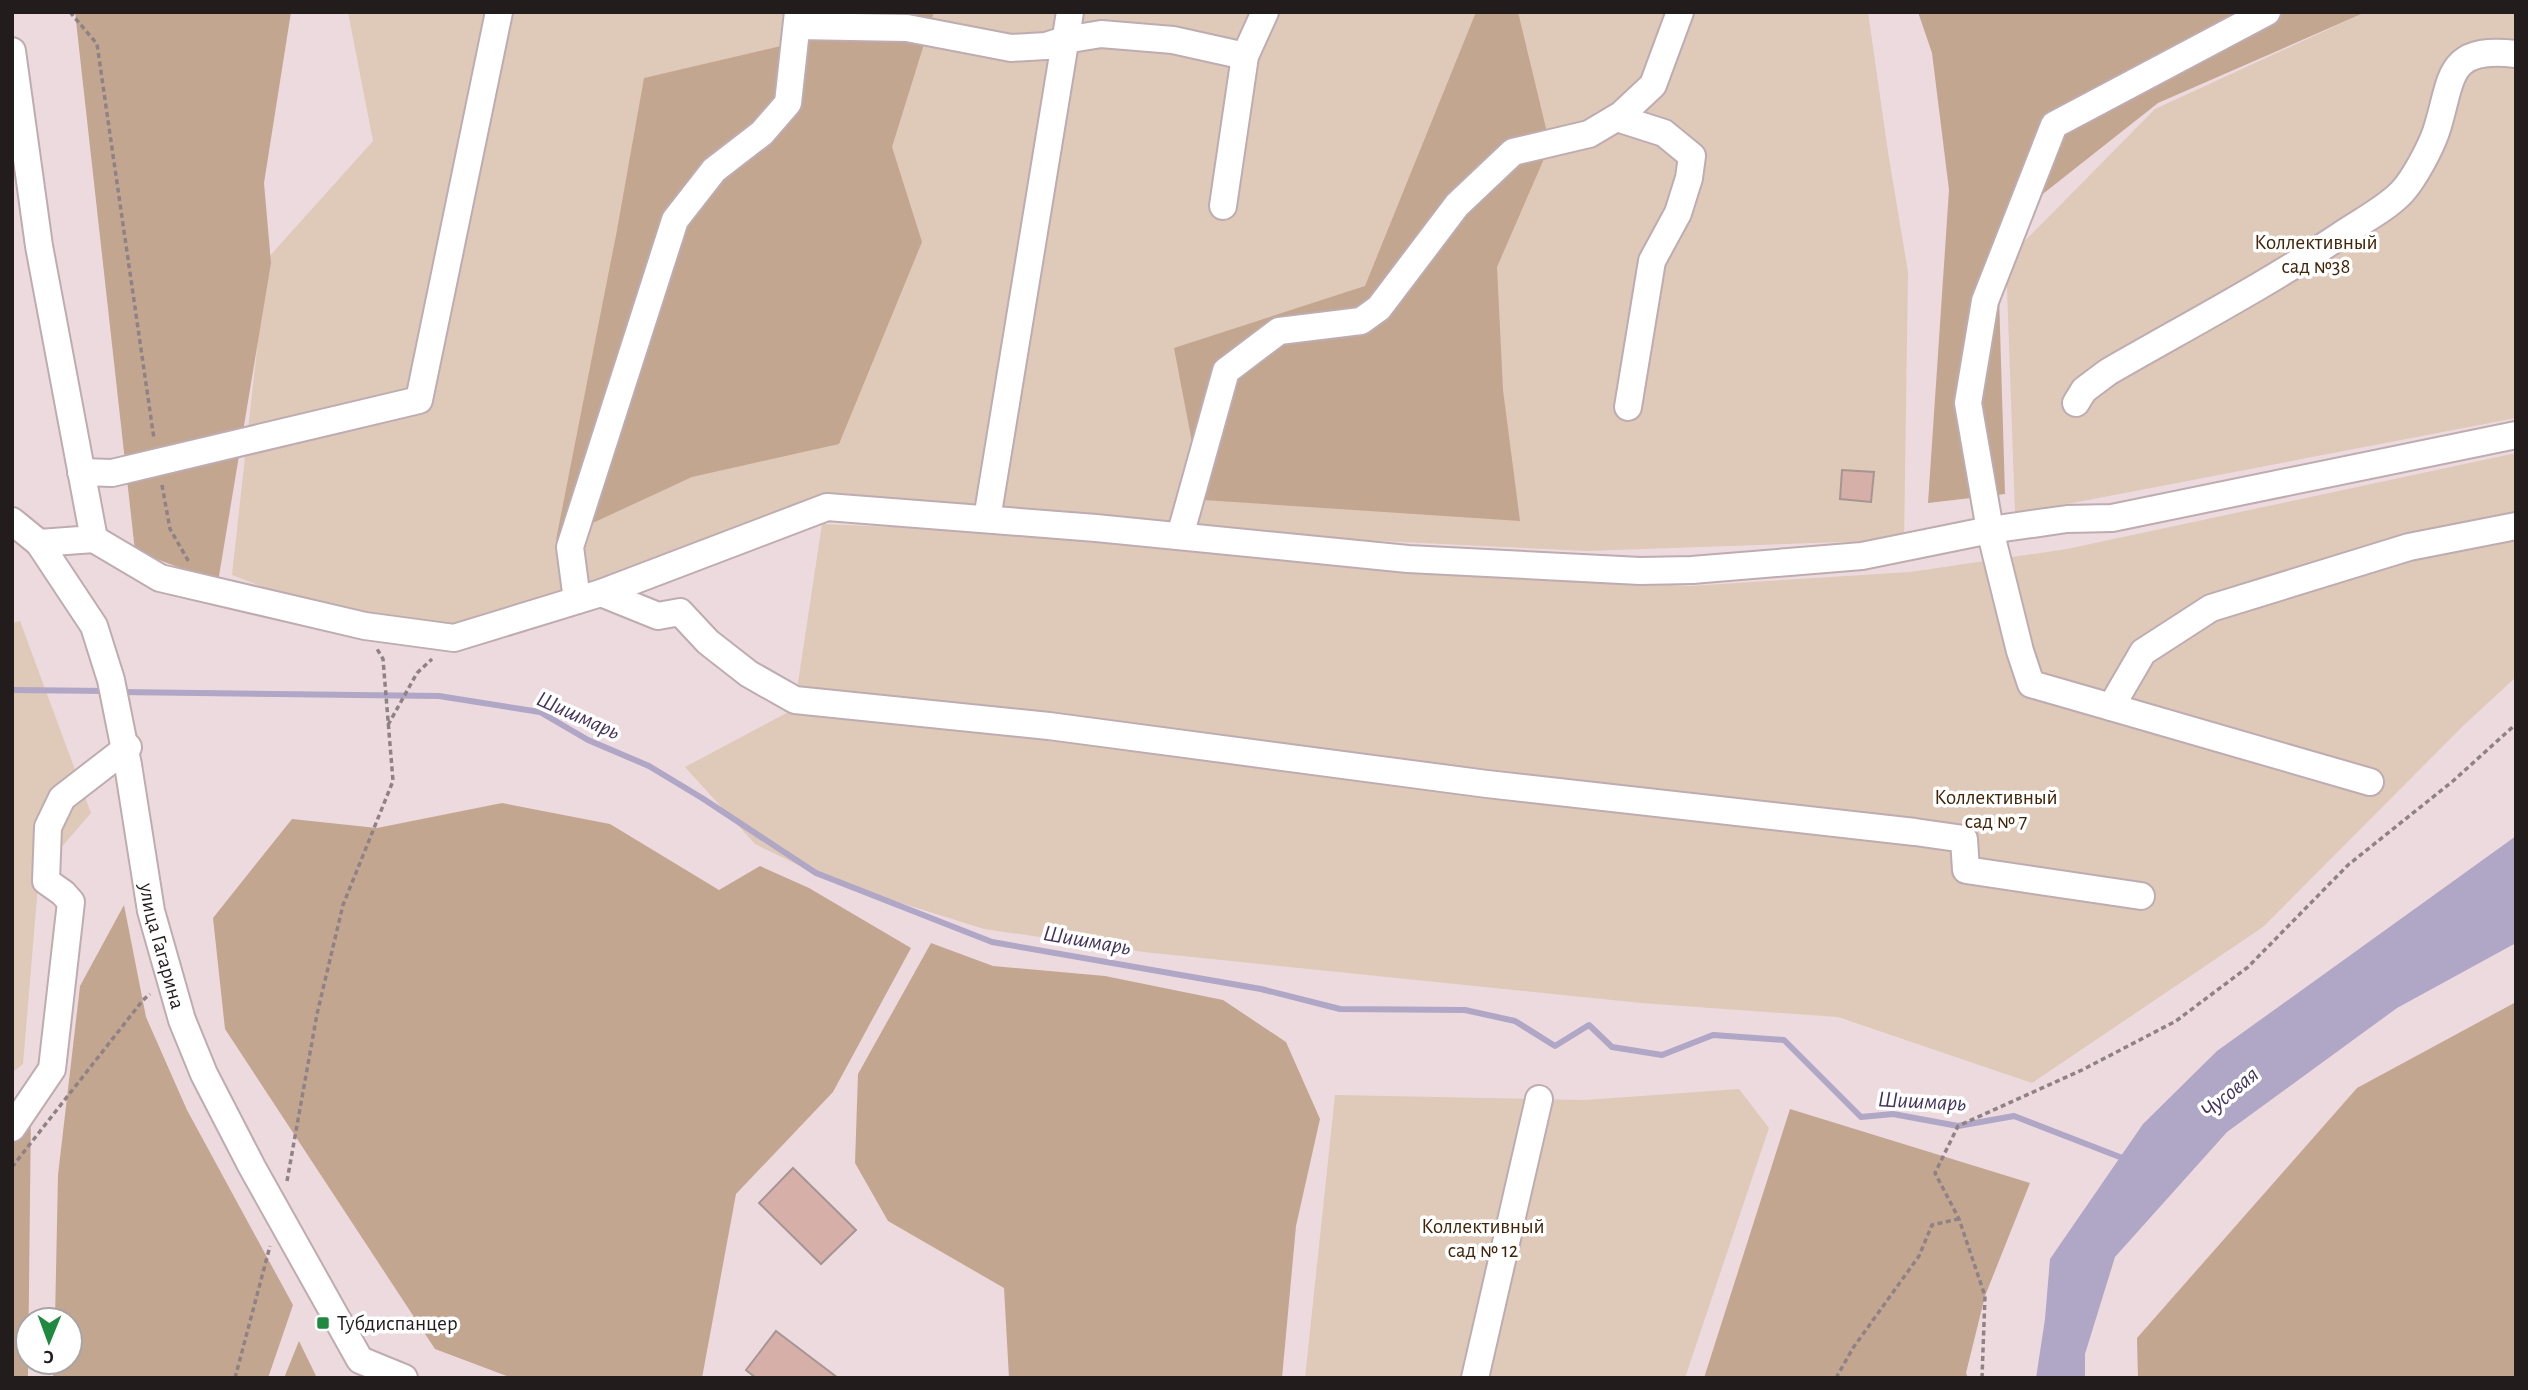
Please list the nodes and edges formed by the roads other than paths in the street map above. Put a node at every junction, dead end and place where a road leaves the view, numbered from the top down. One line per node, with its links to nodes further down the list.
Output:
1 (499, 12): 16 (street)
2 (1070, 12): 7 (street)
3 (1265, 12): 10 (street)
4 (1680, 12): 11 (street)
5 (2267, 12): 20 (street)
6 (797, 19): 7 (street); 24 (street)
7 (1065, 40): 10 (street); 17 (street)
8 (12, 51): 16 (street)
9 (2516, 54): 13 (street)
10 (1245, 56): 12 (street)
11 (1617, 118): 14 (street); 21 (street)
12 (1223, 206)
13 (2077, 403)
14 (1628, 407)
15 (2516, 435): 20 (street)
16 (81, 472): 22 (street)
17 (986, 519): 21 (street); 24 (street)
18 (12, 521): 23 (street, улица Гагарина)
19 (2516, 526): 25 (street)
20 (1990, 530): 21 (street); 25 (street)
21 (1180, 536)
22 (94, 539): 23 (street); 24 (street)
23 (39, 543): 26 (street, улица Гагарина)
24 (589, 597): 28 (street)
25 (2111, 707): 27 (street)
26 (126, 748): 30 (street); 31 (street, улица Гагарина)
27 (2370, 782)
28 (2141, 897)
29 (1539, 1099): 32 (street)
30 (12, 1128)
31 (404, 1378)
32 (1475, 1378)

